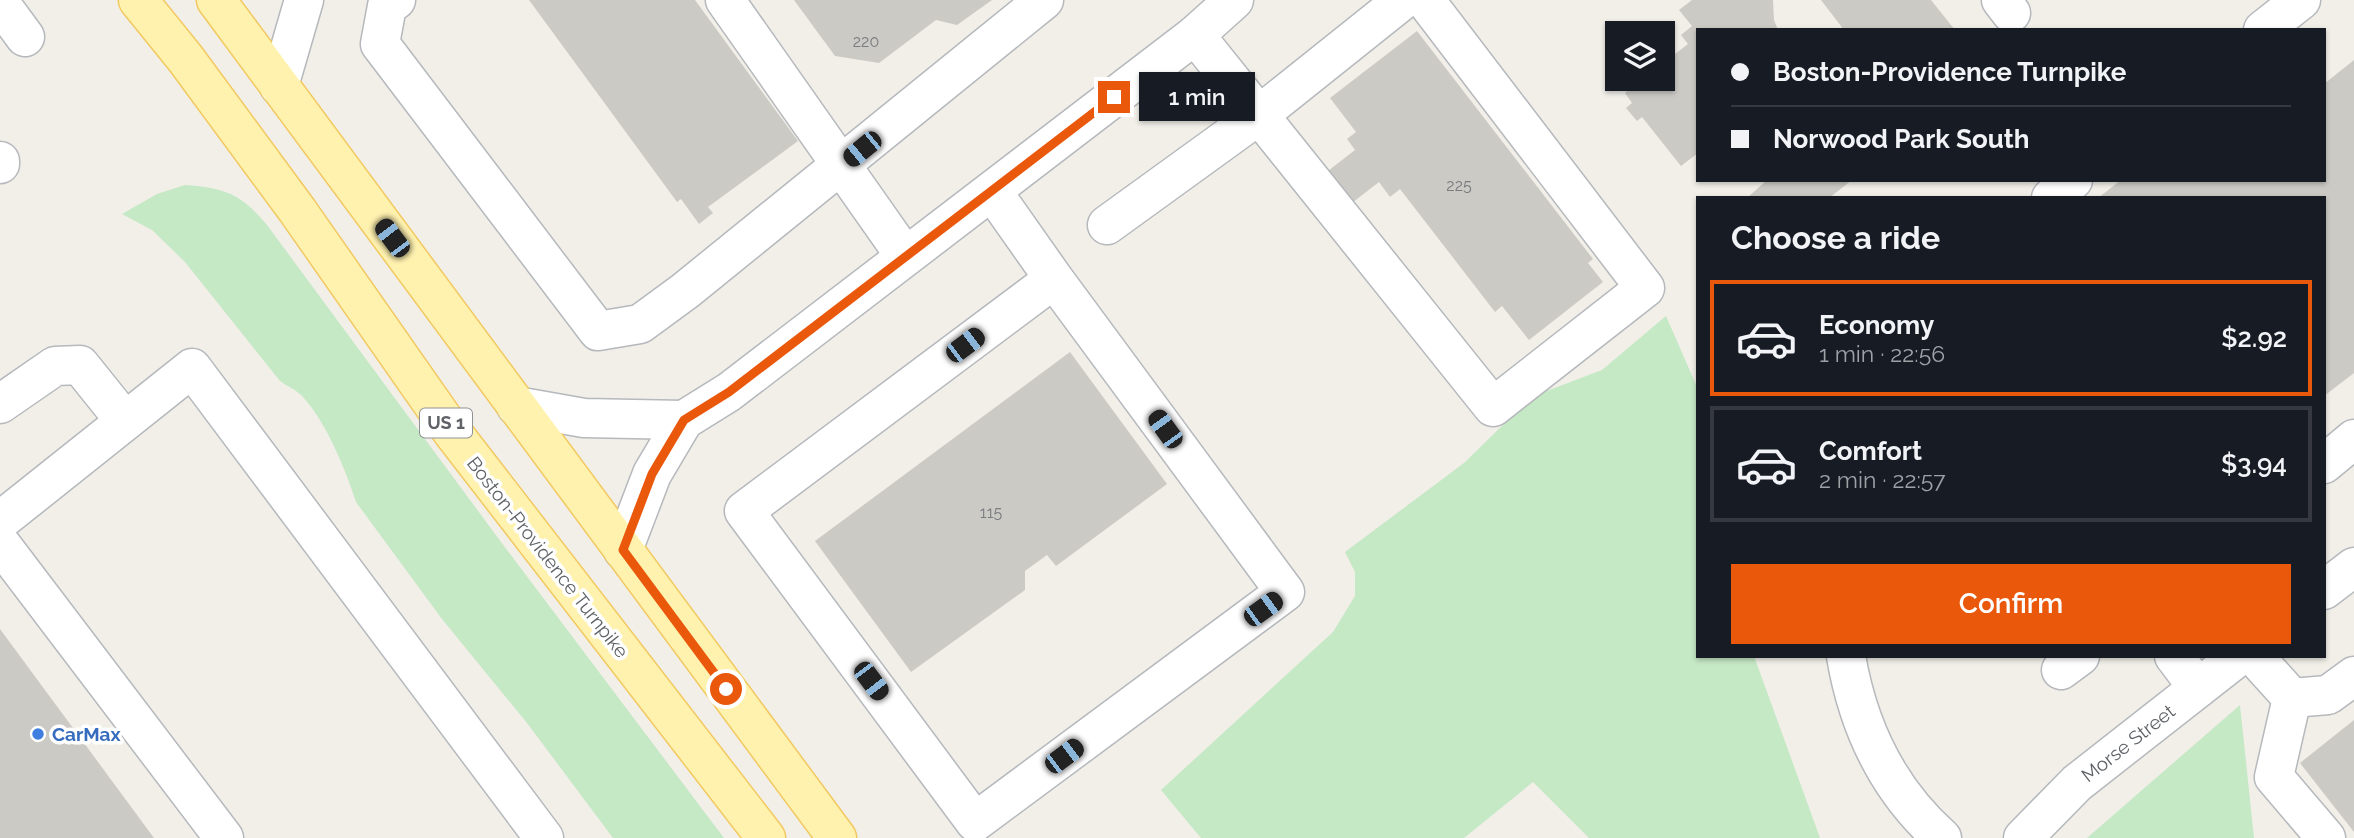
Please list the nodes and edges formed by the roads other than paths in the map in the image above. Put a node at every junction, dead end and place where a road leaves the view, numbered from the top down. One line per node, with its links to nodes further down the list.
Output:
1 (138, 0): 42 (main road, Boston-Providence Turnpike / US 1)
2 (216, 0): 15 (main road)
3 (304, 0): 15 (street)
4 (396, 0): 17 (street)
5 (725, 0): 17 (street)
6 (1044, 0): 17 (street)
7 (1234, 0): 13 (street)
8 (1403, 0): 16 (street)
9 (1425, 0): 16 (street)
10 (2301, 0): 12 (street)
11 (0, 3): 14 (street)
12 (2266, 28)
13 (1195, 35): 16 (street); 19 (street)
14 (24, 37)
15 (279, 86): 25 (main road)
16 (1259, 115): 21 (street)
17 (842, 165): 22 (street)
18 (2070, 182): 20 (street)
19 (992, 191): 22 (street); 23 (street)
20 (2053, 196)
21 (1107, 225)
22 (905, 257): 26 (street)
23 (1054, 279): 23 (street)
24 (0, 404): 27 (street)
25 (516, 405): 26 (street); 32 (main road)
26 (684, 420): 32 (street)
27 (125, 421): 30 (street); 41 (street)
28 (2354, 439): 29 (street)
29 (2326, 462)
30 (0, 522)
31 (0, 543): 40 (street)
32 (623, 550): 43 (main road)
33 (1846, 658): 44 (street)
34 (2175, 658): 38 (street)
35 (2236, 658): 38 (street, Morse Street)
36 (2256, 658): 39 (street)
37 (2354, 676): 39 (street)
38 (2197, 688): 45 (street, Morse Street)
39 (2292, 698): 46 (street)
40 (223, 838)
41 (544, 838)
42 (766, 838)
43 (837, 838)
44 (1942, 838)
45 (2023, 838)
46 (2326, 838)

